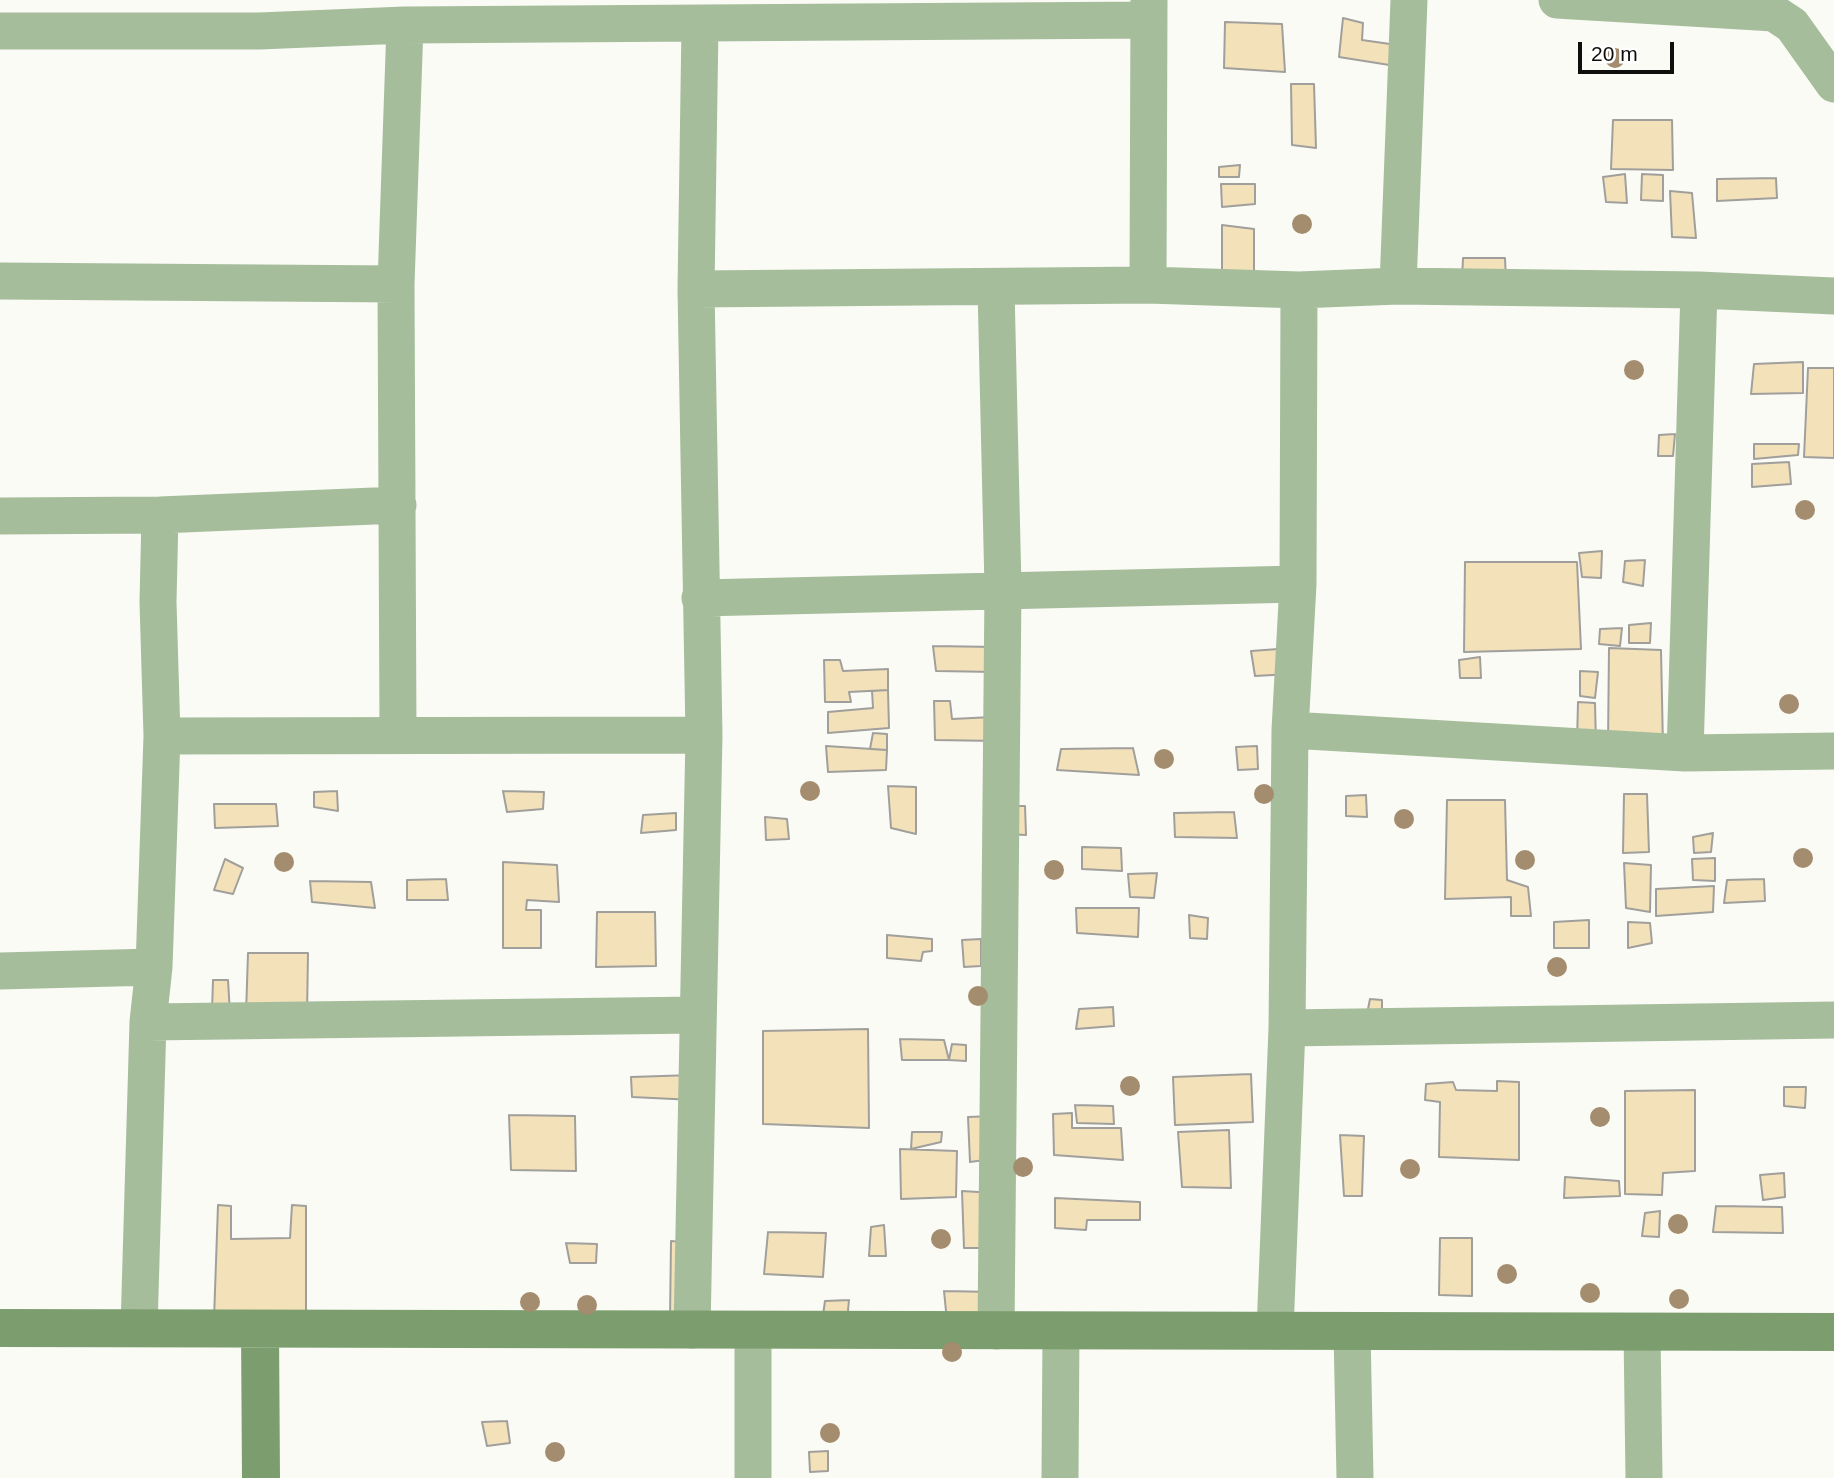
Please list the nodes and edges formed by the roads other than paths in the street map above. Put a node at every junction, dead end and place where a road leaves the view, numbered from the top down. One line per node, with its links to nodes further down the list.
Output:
1 (1409, 0): 14 (street)
2 (1557, 0): 10 (street)
3 (1149, 10): 4 (street); 13 (street)
4 (984, 11): 8 (street)
5 (571, 13): 7 (street); 8 (street)
6 (259, 15): 7 (street); 9 (street)
7 (405, 25): 12 (street)
8 (700, 25): 16 (street)
9 (0, 31)
10 (1834, 84)
11 (0, 281): 12 (street)
12 (396, 284): 20 (street)
13 (1148, 285): 15 (street); 18 (street)
14 (1398, 286): 17 (street); 18 (street)
15 (996, 288): 16 (street); 24 (street)
16 (696, 289): 25 (street)
17 (1699, 289): 19 (street); 31 (street)
18 (1299, 290): 23 (street)
19 (1834, 296)
20 (398, 505): 21 (street); 27 (street)
21 (160, 515): 22 (street); 29 (street)
22 (0, 516)
23 (1298, 584): 24 (street); 26 (street)
24 (1003, 588): 25 (street); 43 (street)
25 (700, 598): 28 (street)
26 (1290, 730): 31 (street); 37 (street)
27 (398, 733): 28 (street); 29 (street)
28 (704, 735): 34 (street)
29 (162, 736): 32 (street)
30 (1834, 751): 31 (street)
31 (1685, 753)
32 (154, 967): 33 (street); 36 (street)
33 (0, 971)
34 (698, 1015): 36 (street); 41 (street)
35 (1834, 1020): 37 (street)
36 (148, 1022): 39 (street)
37 (1287, 1028): 45 (street)
38 (0, 1328): 39 (street)
39 (139, 1328): 40 (street)
40 (260, 1329): 41 (street); 49 (street)
41 (692, 1330): 42 (street)
42 (753, 1330): 43 (street); 50 (street)
43 (996, 1331): 44 (street)
44 (1061, 1331): 45 (street); 51 (street)
45 (1275, 1331): 46 (street)
46 (1352, 1331): 47 (street); 52 (street)
47 (1642, 1332): 48 (street); 53 (street)
48 (1834, 1332)
49 (261, 1478)
50 (752, 1478)
51 (1060, 1478)
52 (1356, 1478)
53 (1644, 1478)

